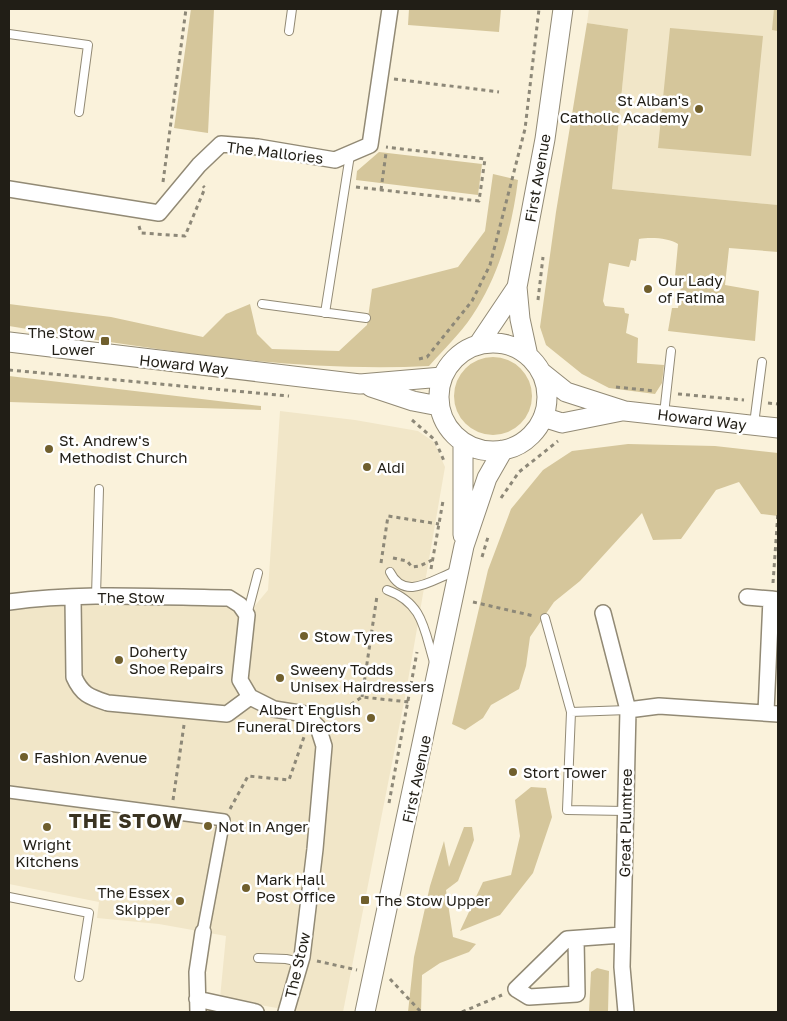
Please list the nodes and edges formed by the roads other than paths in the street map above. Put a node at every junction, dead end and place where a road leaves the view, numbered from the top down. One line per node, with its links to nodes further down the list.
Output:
1 (292, 9): 4 (lane)
2 (390, 9): 7 (street, The Mallories)
3 (563, 9): 9 (street, First Avenue)
4 (289, 31)
5 (9, 34): 6 (lane)
6 (80, 112)
7 (350, 155): 8 (street, The Mallories); 11 (lane)
8 (9, 190)
9 (517, 288): 14 (street, First Avenue); 16 (street, First Avenue)
10 (262, 304): 11 (lane)
11 (325, 313): 12 (lane)
12 (366, 318)
13 (9, 342): 20 (street, Howard Way)
14 (478, 344): 16 (street); 19 (street)
15 (671, 351): 23 (lane)
16 (528, 356): 18 (street)
17 (762, 362): 25 (lane)
18 (541, 372): 22 (street, Howard Way); 24 (street)
19 (442, 377): 20 (street, Howard Way); 21 (street)
20 (360, 384): 21 (street, Howard Way)
21 (440, 406): 27 (street)
22 (625, 411): 23 (street, Howard Way); 24 (street, Howard Way)
23 (664, 414): 25 (street, Howard Way)
24 (543, 416): 28 (street)
25 (754, 426): 26 (street, Howard Way)
26 (778, 428)
27 (463, 442): 28 (street); 30 (street, First Avenue)
28 (503, 450): 30 (street, First Avenue)
29 (99, 489): 35 (lane)
30 (464, 546): 31 (street, First Avenue)
31 (459, 570): 32 (lane); 43 (street, First Avenue)
32 (390, 572)
33 (258, 573): 41 (lane)
34 (387, 590): 43 (lane)
35 (96, 596): 37 (street, The Stow); 41 (street, The Stow)
36 (747, 597): 38 (street)
37 (73, 598): 39 (street, The Stow); 44 (street)
38 (775, 599): 47 (street)
39 (9, 602)
40 (603, 612): 45 (street, Great Plumtree)
41 (247, 615): 44 (street)
42 (545, 618): 46 (lane)
43 (438, 674): 60 (street, First Avenue)
44 (250, 697): 55 (street, The Stow)
45 (628, 710): 46 (lane); 47 (street); 49 (street, Great Plumtree)
46 (572, 712): 49 (lane)
47 (772, 713)
48 (9, 792): 51 (street)
49 (625, 811): 52 (street, Great Plumtree)
50 (9, 897): 56 (lane)
51 (203, 932): 57 (street)
52 (622, 935): 53 (street); 61 (street, Great Plumtree)
53 (576, 939): 53 (street)
54 (258, 958): 55 (lane)
55 (301, 960): 59 (street, The Stow)
56 (79, 977)
57 (197, 1006): 58 (street)
58 (256, 1012)
59 (286, 1012)
60 (365, 1012)
61 (626, 1012)

